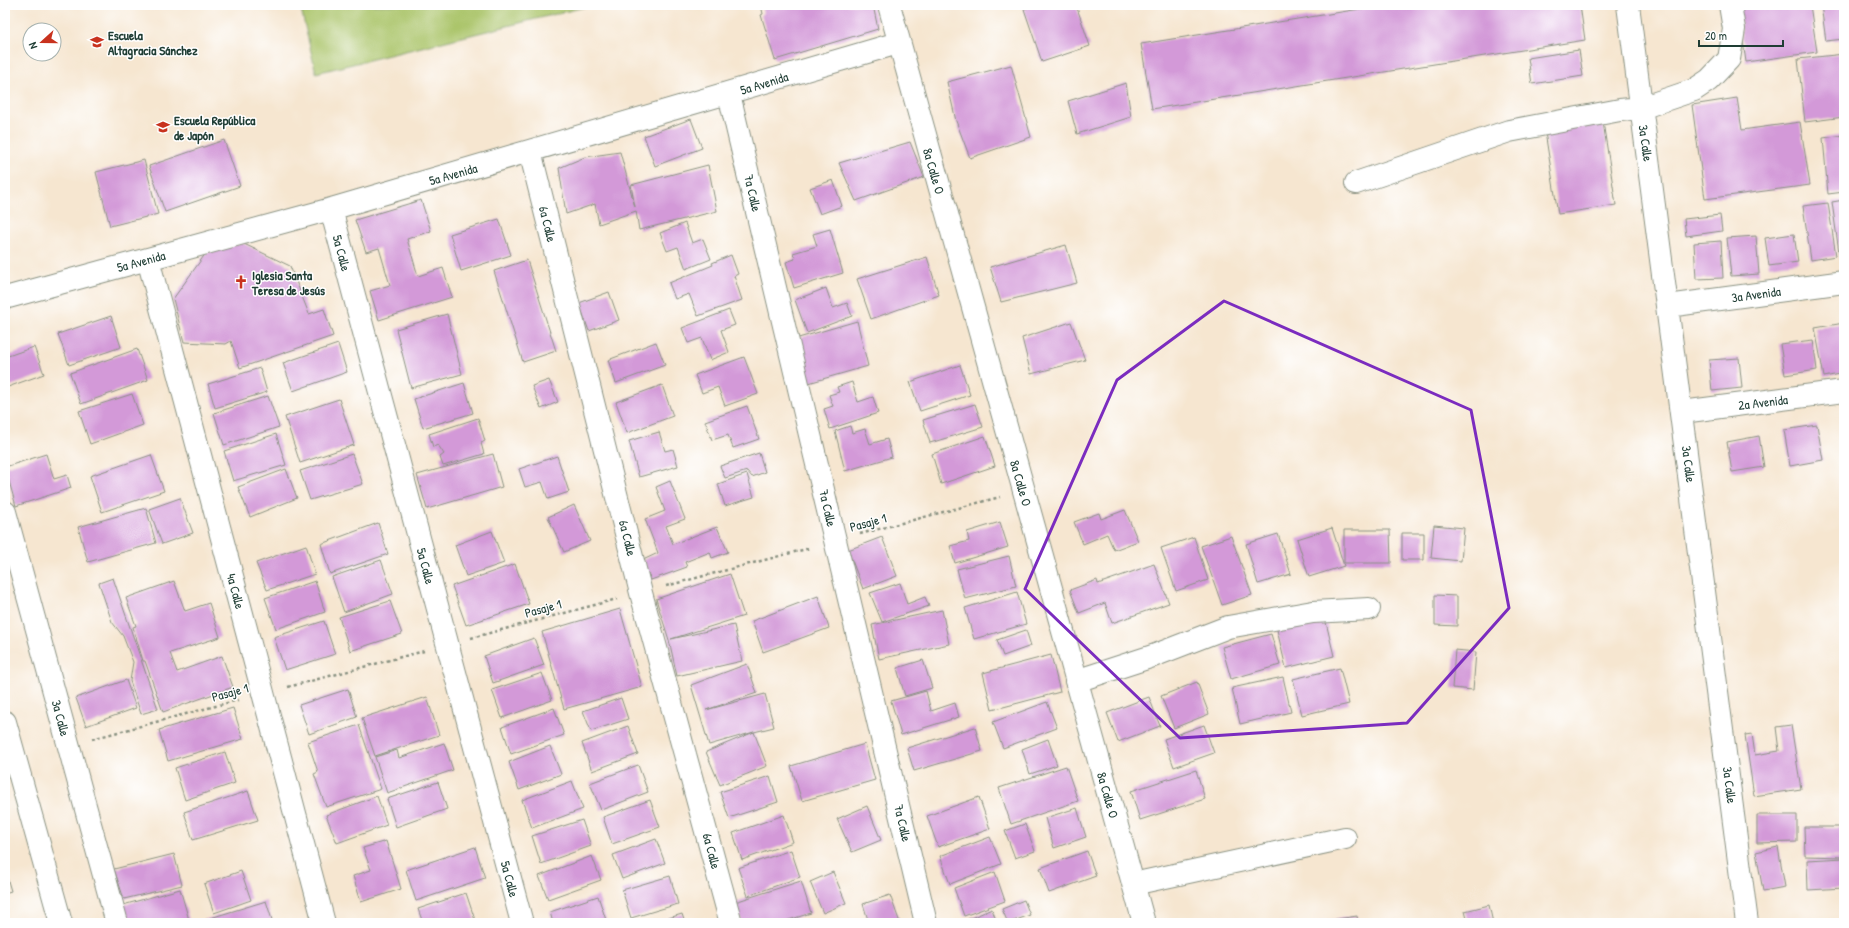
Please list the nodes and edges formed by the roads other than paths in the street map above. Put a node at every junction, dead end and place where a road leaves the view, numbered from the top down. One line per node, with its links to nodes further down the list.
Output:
1 (889, 5): 4 (street, 8a Calle O)
2 (1628, 5): 6 (street, 3a Calle)
3 (1730, 5): 6 (street)
4 (898, 43): 5 (street, 5a Avenida); 18 (street, 8a Calle O)
5 (729, 94): 7 (street, 5a Avenida); 27 (street, 7a Calle)
6 (1641, 108): 8 (street); 13 (street, 3a Calle)
7 (530, 151): 9 (street, 5a Avenida); 26 (street, 6a Calle)
8 (1356, 183)
9 (331, 209): 10 (street, 5a Avenida); 25 (street, 5a Calle)
10 (148, 259): 12 (street, 5a Avenida); 24 (street, 4a Calle)
11 (1844, 282): 13 (street, 3a Avenida)
12 (5, 298)
13 (1668, 306): 15 (street, 3a Calle)
14 (1844, 391): 15 (street, 2a Avenida)
15 (1682, 412): 29 (street, 3a Calle)
16 (5, 512): 23 (street, 3a Calle)
17 (1369, 609): 18 (street)
18 (1076, 680): 21 (street, 8a Calle O)
19 (5, 722): 22 (street)
20 (1345, 838): 21 (street)
21 (1133, 884): 28 (street, 8a Calle O)
22 (61, 923)
23 (117, 923)
24 (324, 923)
25 (522, 923)
26 (731, 923)
27 (926, 923)
28 (1142, 923)
29 (1747, 923)

